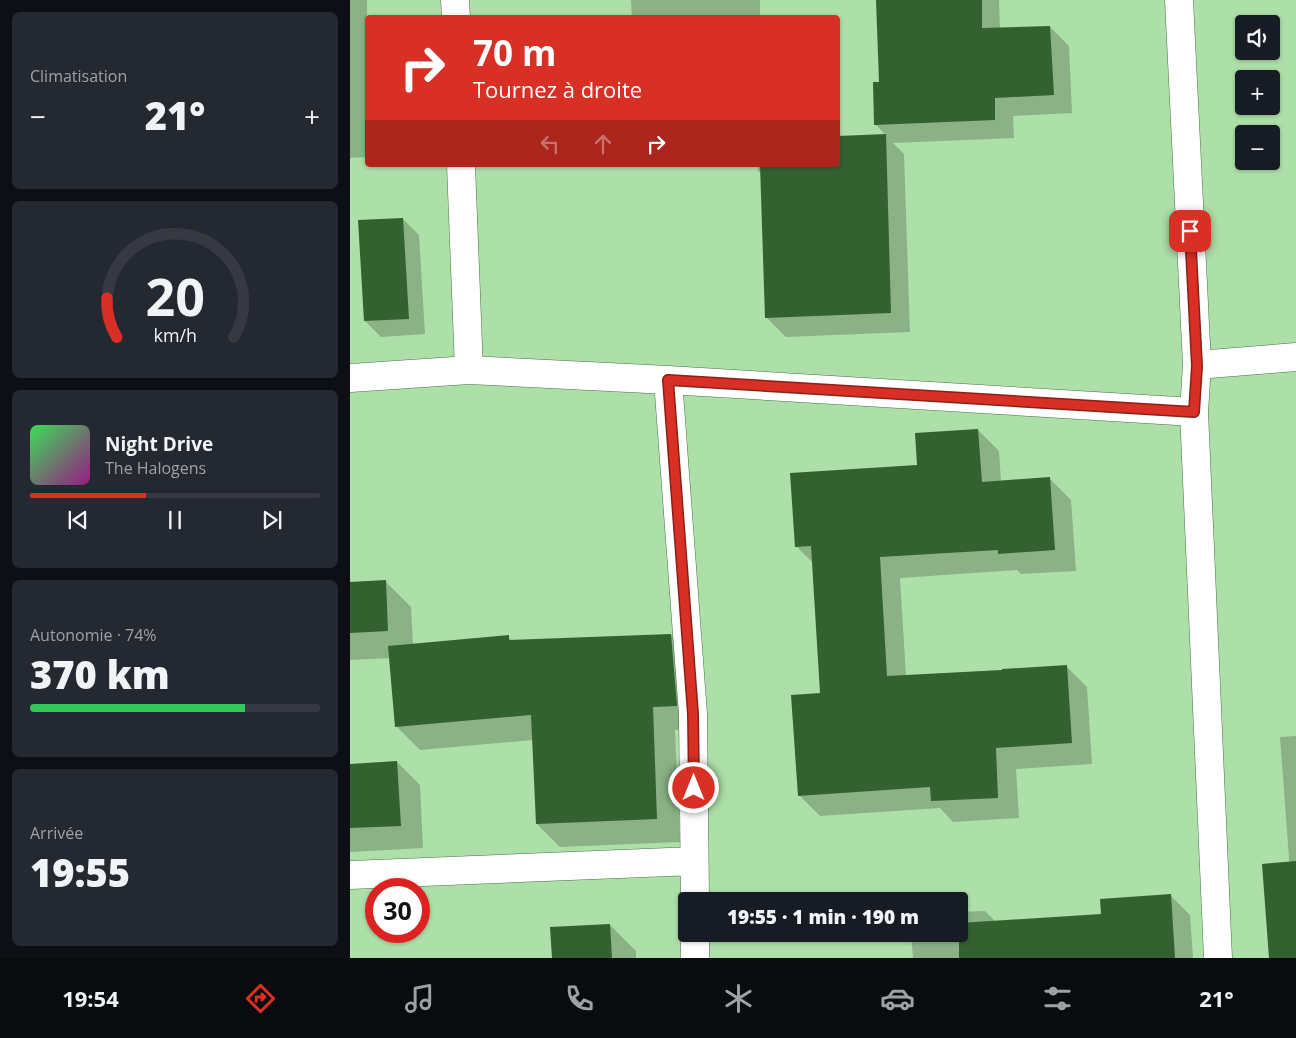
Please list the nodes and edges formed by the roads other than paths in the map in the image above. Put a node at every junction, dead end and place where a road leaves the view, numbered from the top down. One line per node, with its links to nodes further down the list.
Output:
1 (455, 0): 3 (street)
2 (1178, 0): 6 (street)
3 (456, 15)
4 (461, 167): 7 (street)
5 (1296, 357): 6 (street)
6 (1197, 366): 10 (street)
7 (469, 370): 8 (street); 9 (street)
8 (350, 378)
9 (668, 380): 10 (street); 11 (street)
10 (1194, 412): 16 (street)
11 (694, 861): 12 (street); 13 (street)
12 (350, 875)
13 (694, 892)
14 (695, 942): 15 (street)
15 (695, 958)
16 (1218, 958)

